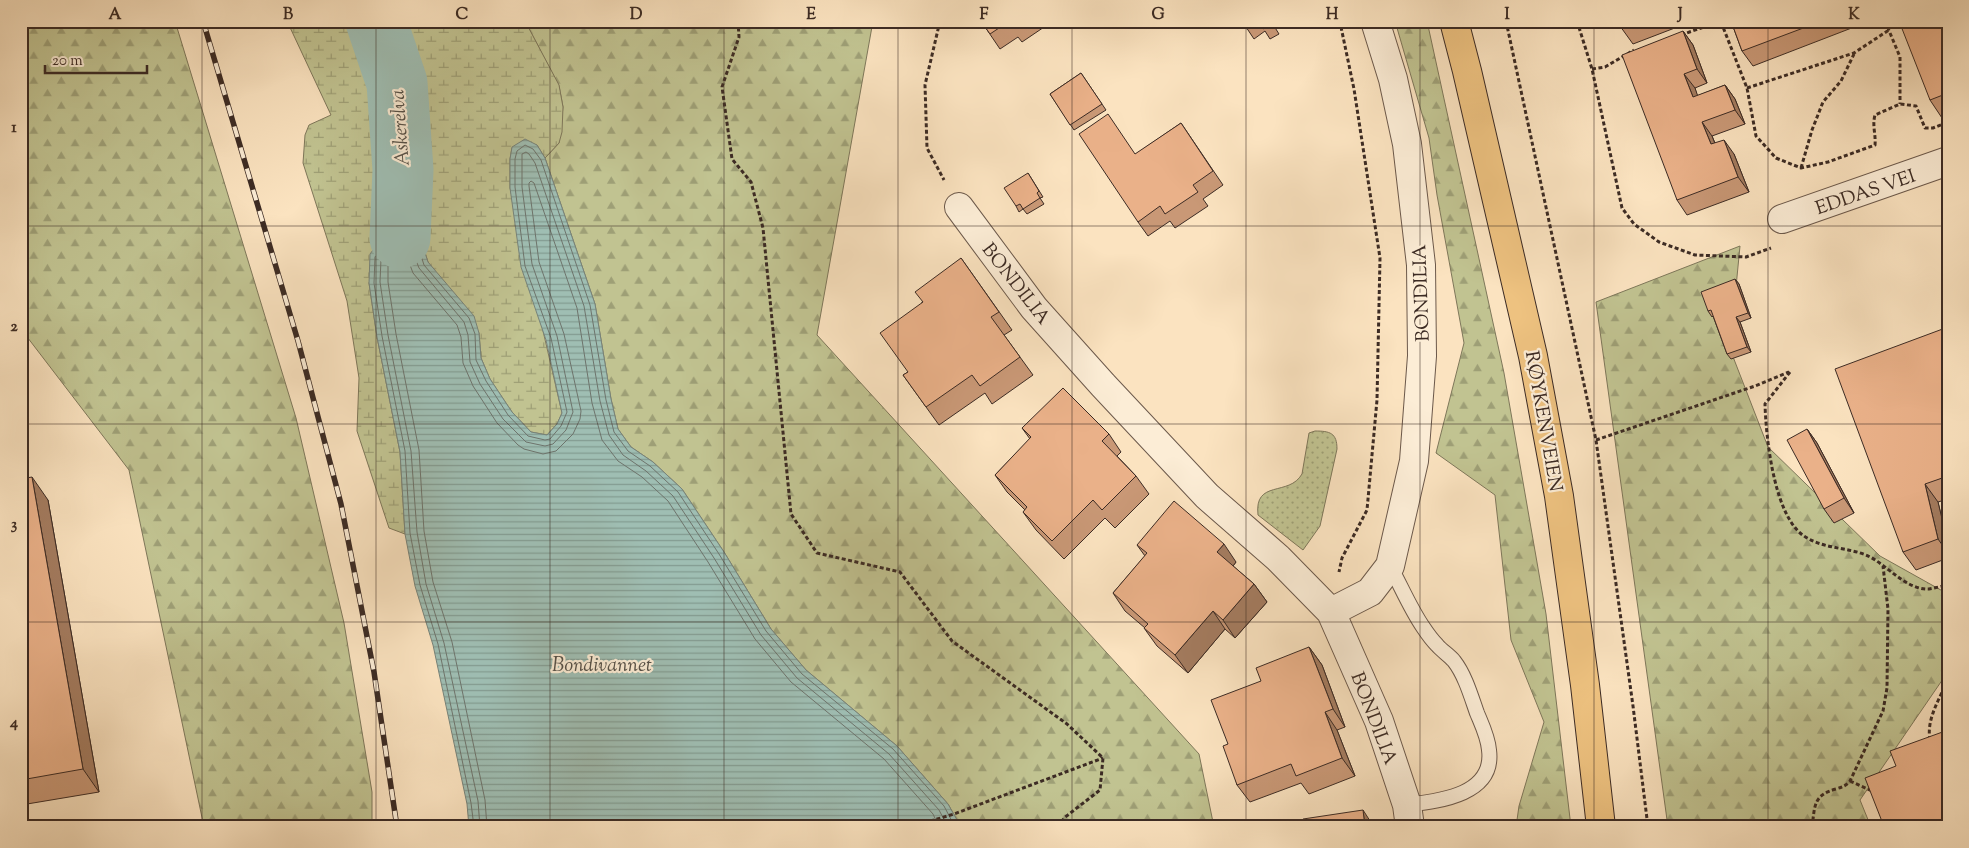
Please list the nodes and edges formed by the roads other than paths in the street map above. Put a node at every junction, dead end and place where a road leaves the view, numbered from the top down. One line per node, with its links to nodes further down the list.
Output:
1 (1375, 21): 6 (street, BONDILIA)
2 (1454, 21): 9 (main road, RØYKENVEIEN)
3 (1948, 161): 5 (street, EDDAS VEI)
4 (959, 206): 7 (street, BONDILIA)
5 (1782, 219)
6 (1390, 566): 7 (street, BONDILIA); 8 (lane)
7 (1331, 612): 8 (street, BONDILIA)
8 (1408, 816)
9 (1601, 827)

